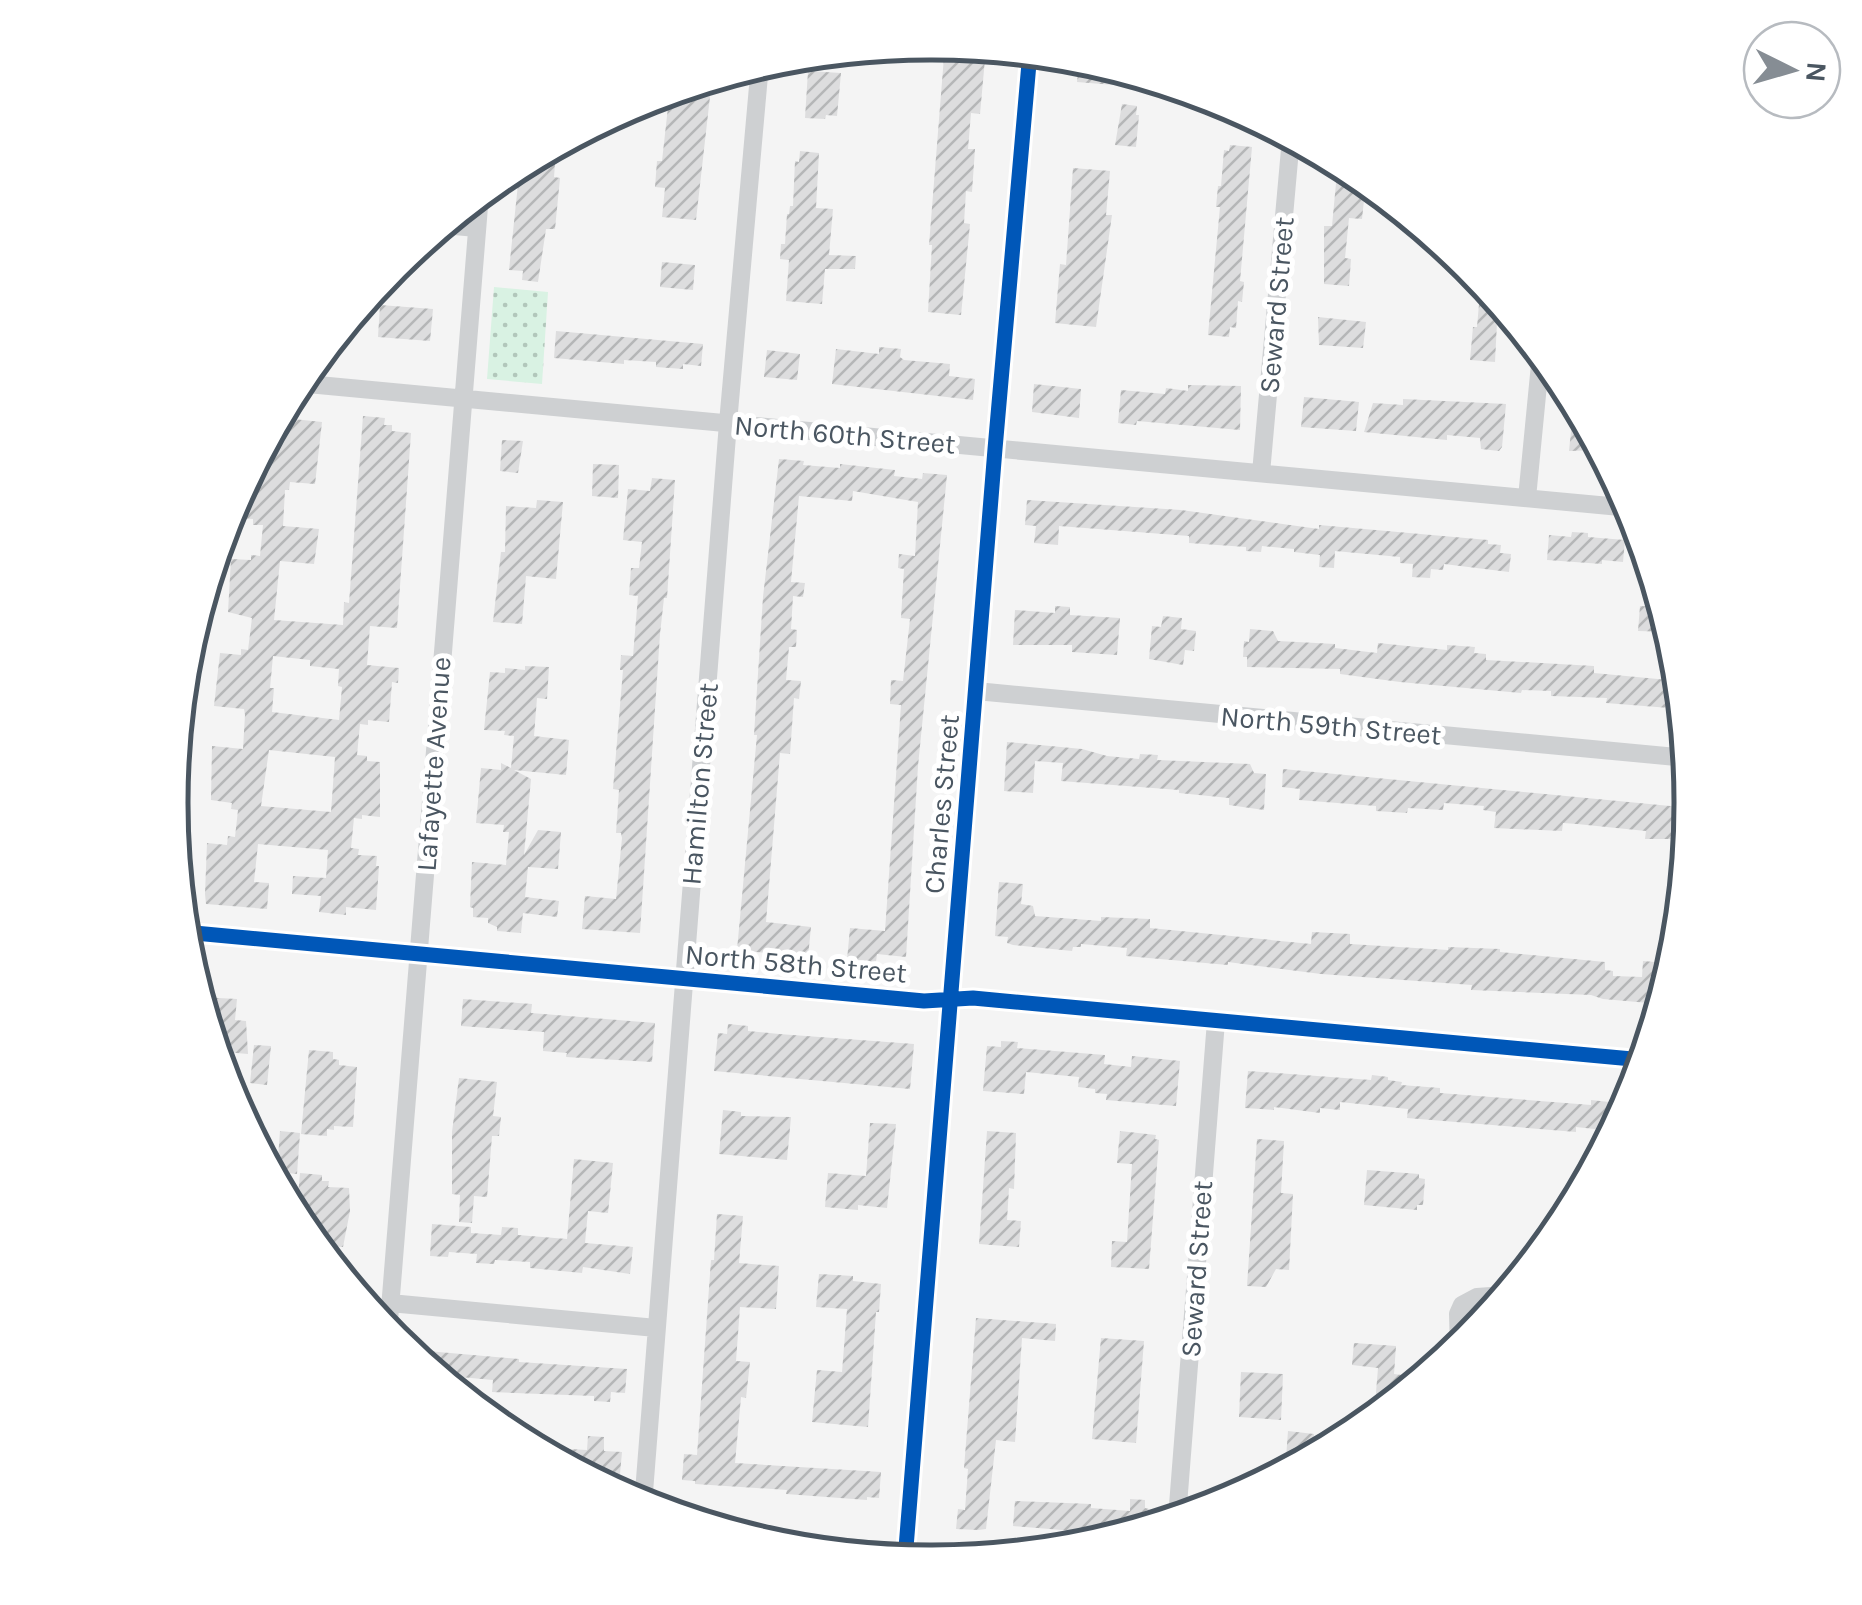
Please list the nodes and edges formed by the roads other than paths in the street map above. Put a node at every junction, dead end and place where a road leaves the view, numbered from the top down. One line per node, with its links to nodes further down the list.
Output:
1 (1029, 66): 11 (street, Charles Street)
2 (759, 80): 10 (street, Hamilton Street)
3 (1291, 153): 12 (street, Seward Street)
4 (478, 214): 6 (street, Lafayette Avenue)
5 (462, 227): 6 (street)
6 (477, 228): 9 (street, Lafayette Avenue)
7 (1539, 377): 13 (street)
8 (318, 385): 9 (street, North 60th Street)
9 (462, 399): 10 (street, North 60th Street); 18 (street, Lafayette Avenue)
10 (728, 423): 11 (street, North 60th Street); 19 (street, Hamilton Street)
11 (995, 448): 12 (street, North 60th Street); 15 (street, Charles Street)
12 (1260, 473): 13 (street, North 60th Street)
13 (1527, 498): 14 (street, North 60th Street)
14 (1612, 506)
15 (976, 691): 16 (street, North 59th Street); 20 (street, Charles Street)
16 (1672, 757)
17 (201, 934): 18 (street, North 58th Street)
18 (418, 954): 19 (street, North 58th Street); 24 (street, Lafayette Avenue)
19 (684, 978): 20 (street, North 58th Street); 27 (street, Hamilton Street)
20 (950, 999): 21 (street, North 58th Street); 30 (street, Charles Street)
21 (1216, 1020): 22 (street, North 58th Street); 29 (street, Seward Street)
22 (1628, 1059)
23 (1484, 1297): 26 (street)
24 (390, 1303): 25 (street, Lafayette Avenue); 27 (street)
25 (390, 1310)
26 (1460, 1323)
27 (656, 1328): 28 (street, Hamilton Street)
28 (643, 1486)
29 (1178, 1503)
30 (907, 1544)

